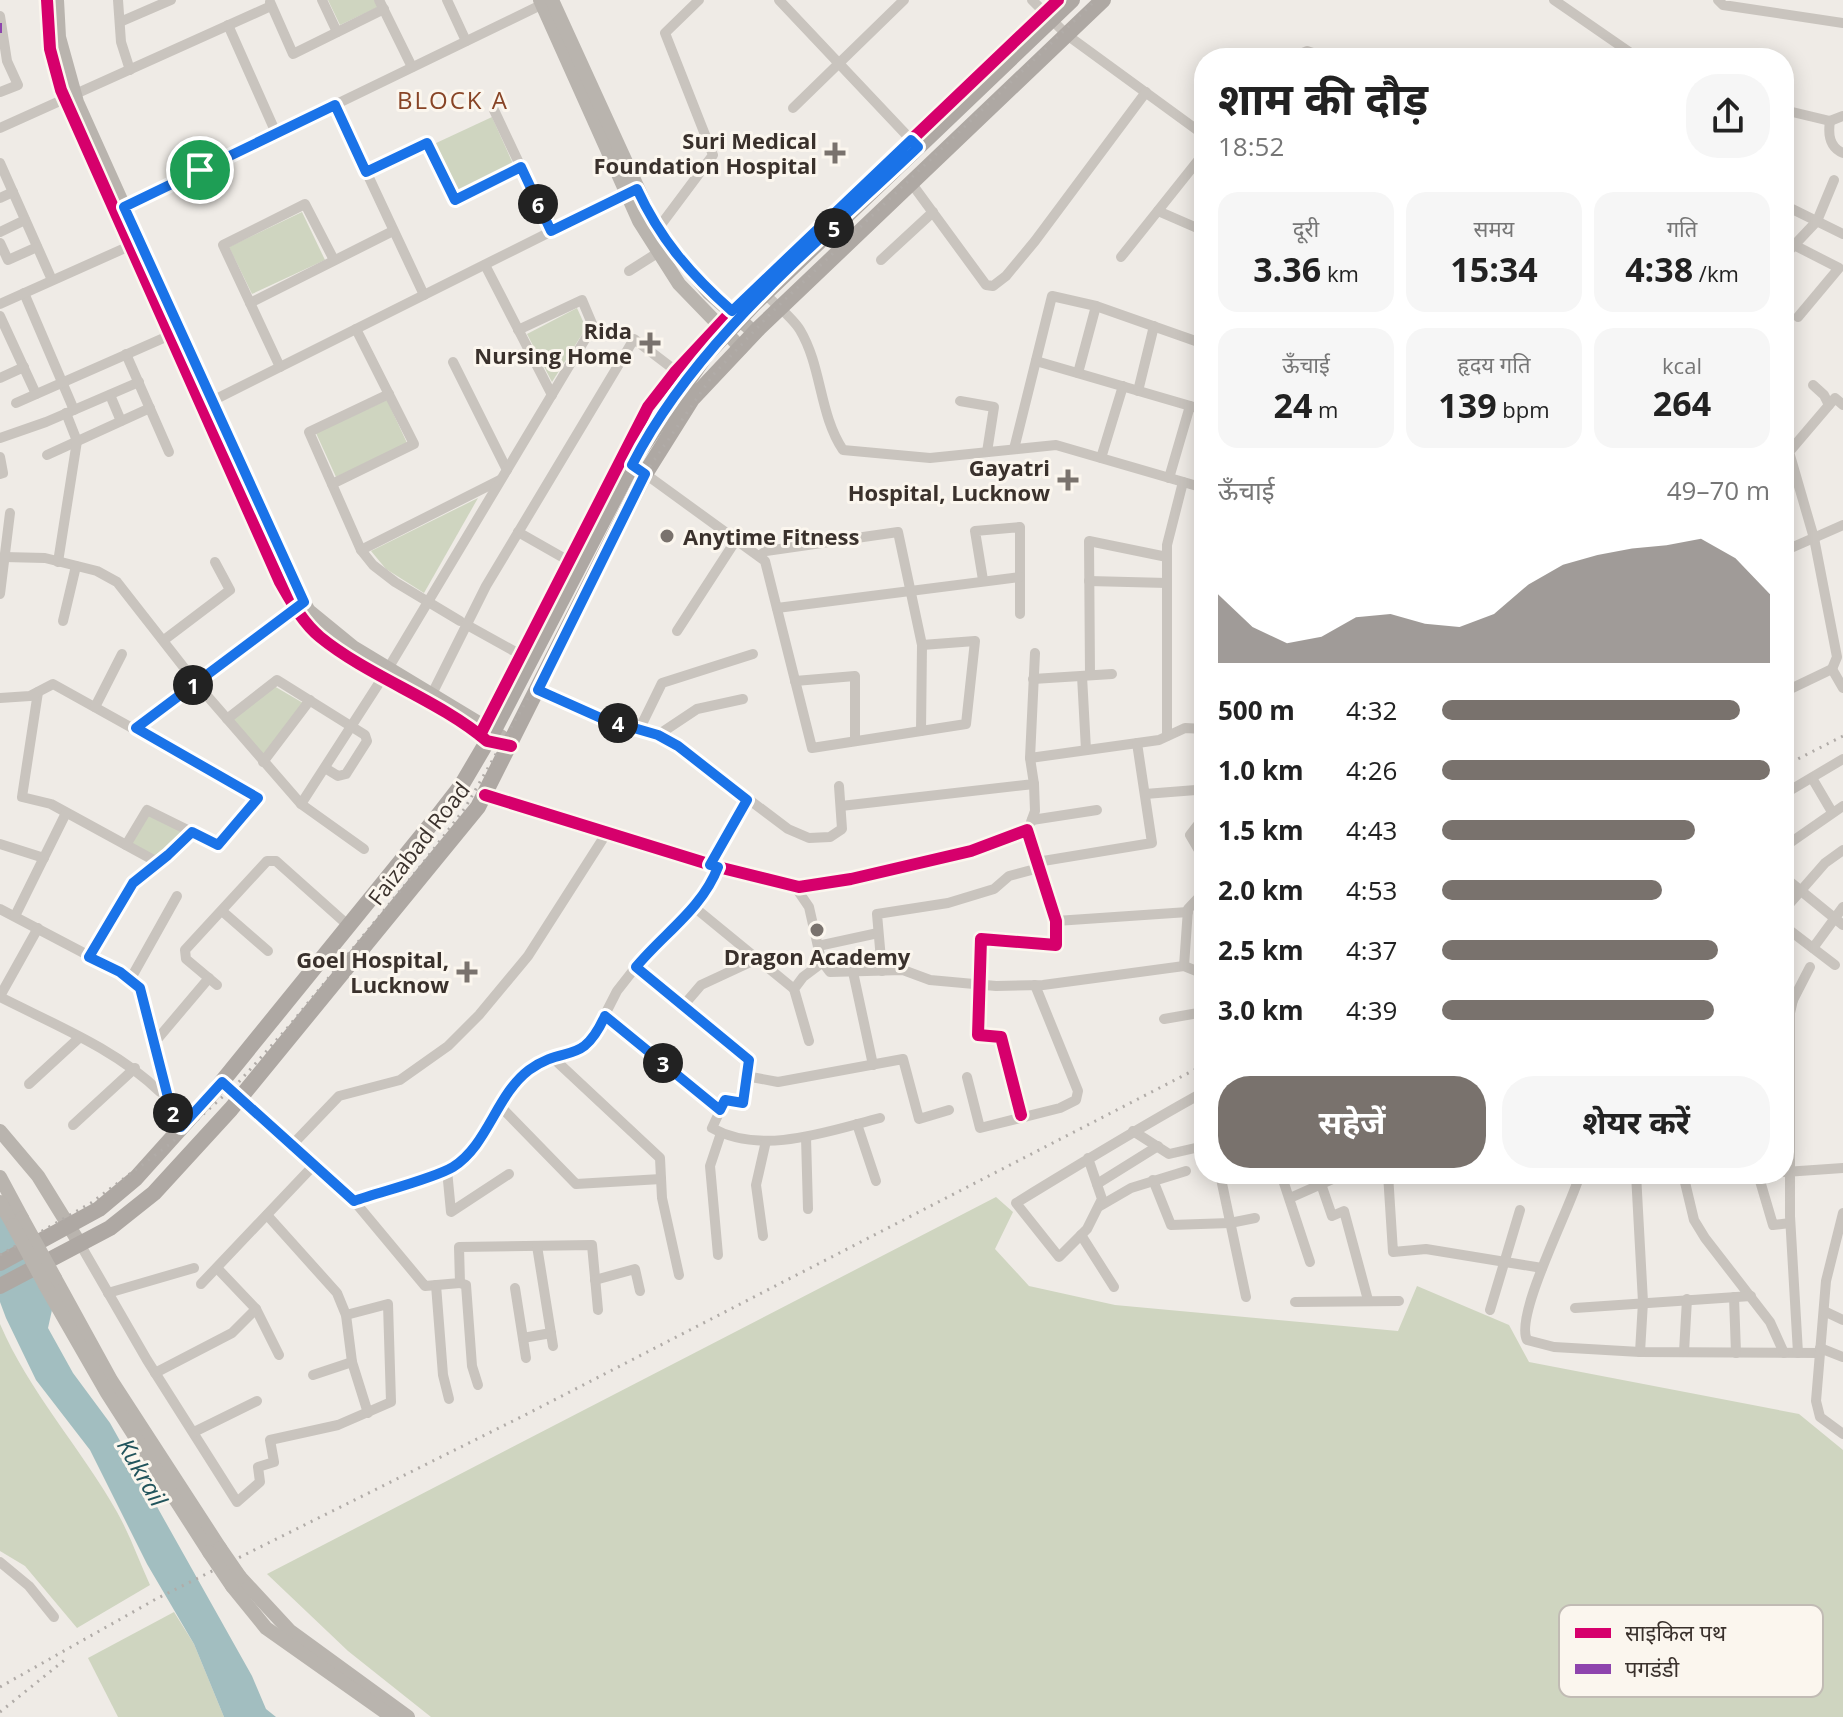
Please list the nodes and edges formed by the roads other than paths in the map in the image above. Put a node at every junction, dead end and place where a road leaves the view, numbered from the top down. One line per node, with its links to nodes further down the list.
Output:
1 (47, 0): 34 (street)
2 (57, 0): 34 (street)
3 (118, 0): 21 (street)
4 (322, 0): 25 (street)
5 (447, 0): 27 (street)
6 (699, 0): 62 (street)
7 (779, 0): 29 (street)
8 (904, 0): 29 (street)
9 (1032, 0): 20 (street)
10 (1058, 0): 20 (street)
11 (1072, 0): 20 (main road, Faizabad Road)
12 (1103, 0): 26 (main road, Faizabad Road)
13 (1554, 0): 28 (street)
14 (1718, 0): 22 (street)
15 (166, 1): 21 (street)
16 (546, 1): 27 (street); 52 (street)
17 (270, 3): 23 (street); 25 (street)
18 (382, 4): 25 (street); 30 (street)
19 (0, 16): 24 (street)
20 (1048, 16): 26 (street); 44 (main road, Faizabad Road)
21 (120, 22): 31 (street)
22 (1843, 23)
23 (228, 25): 31 (street); 43 (street)
24 (1, 28): 32 (street)
25 (337, 32)
26 (1067, 35): 33 (street); 51 (main road, Faizabad Road)
27 (466, 41): 30 (street)
28 (1624, 48)
29 (839, 63): 36 (street); 44 (street)
30 (412, 67): 35 (street)
31 (130, 70): 34 (street)
32 (0, 92)
33 (1146, 92): 42 (street); 58 (street)
34 (70, 98): 41 (street); 55 (street)
35 (335, 105): 43 (street); 49 (street)
36 (793, 108)
37 (494, 110): 48 (street)
38 (1794, 112): 40 (street)
39 (1843, 116): 40 (street)
40 (1830, 121): 45 (street)
41 (0, 128)
42 (1194, 128)
43 (276, 133): 55 (street)
44 (914, 144): 79 (main road, Faizabad Road); 85 (street)
45 (1843, 153)
46 (0, 163): 53 (street)
47 (1194, 166): 57 (street)
48 (521, 167): 49 (street); 64 (street)
49 (366, 172): 63 (street)
50 (1834, 180): 60 (street)
51 (912, 184): 58 (street); 84 (main road, Faizabad Road)
52 (632, 191): 62 (street); 64 (street); 71 (street)
53 (13, 192): 54 (street); 59 (street)
54 (0, 198)
55 (120, 209): 68 (street)
56 (1794, 210): 60 (street)
57 (1158, 211): 61 (street); 72 (street)
58 (933, 212): 74 (street)
59 (25, 220): 65 (street); 70 (street)
60 (1817, 221): 66 (street); 69 (street)
61 (1194, 227)
62 (657, 230): 85 (street)
63 (393, 231): 73 (street); 80 (street)
64 (551, 231): 75 (street)
65 (0, 232)
66 (1843, 234)
67 (0, 243): 70 (street)
68 (135, 244): 77 (street); 92 (street)
69 (1794, 245): 87 (street)
70 (37, 247): 77 (street)
71 (659, 252): 76 (street); 91 (street)
72 (1121, 257)
73 (334, 260): 81 (street); 81 (street)
74 (881, 260)
75 (485, 265): 80 (street); 90 (street)
76 (629, 271)
77 (52, 280): 78 (street)
78 (24, 293): 82 (street); 104 (street)
79 (765, 294): 84 (street); 85 (main road, Faizabad Road)
80 (424, 295): 89 (street)
81 (250, 303): 100 (street)
82 (0, 304)
83 (1096, 306): 88 (street); 97 (street); 102 (street)
84 (780, 309): 93 (main road, Faizabad Road); 128 (street)
85 (736, 315): 91 (main road, Faizabad Road); 93 (street)
86 (0, 316): 99 (street)
87 (1798, 317)
88 (1154, 326): 94 (street); 108 (street)
89 (356, 329): 100 (street); 110 (street)
90 (518, 330): 112 (street); 112 (street)
91 (722, 330): 95 (street); 101 (street); 133 (main road, Faizabad Road)
92 (175, 333): 96 (street); 115 (street)
93 (755, 333): 95 (main road, Faizabad Road)
94 (1194, 340)
95 (741, 348): 133 (main road, Faizabad Road)
96 (126, 354): 104 (street); 105 (street)
97 (1036, 361): 102 (street); 126 (street)
98 (453, 362): 135 (street)
99 (24, 367): 103 (street); 109 (street)
100 (280, 367): 115 (street)
101 (676, 371): 142 (street); 150 (street)
102 (1078, 373): 107 (street)
103 (0, 378)
104 (62, 382): 109 (street); 121 (street)
105 (139, 382): 111 (street); 120 (street)
106 (1813, 385): 116 (street)
107 (1123, 386): 108 (street); 131 (street)
108 (1138, 391): 118 (street)
109 (36, 394): 114 (street)
110 (389, 394): 138 (street); 138 (street)
111 (110, 395): 121 (street); 122 (street)
112 (552, 395): 135 (street)
113 (960, 401): 128 (street)
114 (16, 403)
115 (207, 404): 161 (street)
116 (1829, 405): 117 (street); 125 (street)
117 (1843, 405)
118 (1190, 406): 119 (street); 136 (street)
119 (1194, 407)
120 (150, 408): 122 (street); 127 (street)
121 (70, 412): 123 (street); 124 (street)
122 (121, 421): 124 (street)
123 (0, 438)
124 (77, 441): 129 (street); 151 (street)
125 (1794, 446)
126 (1014, 449): 128 (street); 131 (street)
127 (169, 452)
128 (987, 452)
129 (47, 455)
130 (0, 457): 134 (street)
131 (1101, 458): 136 (street)
132 (1794, 469): 143 (street)
133 (638, 470): 144 (street); 182 (main road, Faizabad Road); 195 (main road, Faizabad Road)
134 (0, 474)
135 (504, 474): 146 (street); 160 (street)
136 (1169, 478): 137 (street)
137 (1183, 482): 139 (street); 149 (street)
138 (332, 484): 146 (street)
139 (1194, 485)
140 (10, 513): 148 (street)
141 (1843, 525): 143 (street)
142 (518, 532): 150 (street); 165 (street)
143 (1814, 538): 145 (street); 173 (street)
144 (736, 540): 147 (street); 166 (street)
145 (1794, 547)
146 (361, 550): 160 (street)
147 (759, 556): 158 (street); 162 (street)
148 (4, 557): 151 (street); 159 (street)
149 (1167, 557): 156 (street); 157 (street)
150 (569, 561): 172 (street)
151 (58, 562): 153 (street)
152 (215, 562): 167 (street)
153 (76, 566): 164 (street); 167 (street)
154 (1020, 577): 155 (street); 155 (street); 163 (street)
155 (983, 580): 158 (street)
156 (1089, 581): 157 (street); 176 (street)
157 (1167, 583): 197 (street)
158 (911, 592): 162 (street); 168 (street)
159 (0, 594)
160 (428, 602): 165 (street); 174 (street)
161 (300, 606): 174 (street); 179 (street)
162 (777, 608): 178 (street)
163 (1020, 614)
164 (63, 621)
165 (464, 623): 172 (street); 184 (street)
166 (677, 631)
167 (164, 640): 179 (street)
168 (922, 645): 194 (street); 194 (street)
169 (1035, 653): 177 (street)
170 (122, 654): 188 (street)
171 (753, 654): 192 (street)
172 (521, 655): 195 (street)
173 (1832, 669): 180 (street); 181 (street)
174 (386, 673): 184 (street); 190 (street); 195 (street)
175 (1112, 674): 176 (street)
176 (1086, 675): 177 (street); 201 (street)
177 (1033, 679): 202 (street)
178 (795, 681): 198 (street); 198 (street)
179 (196, 683): 189 (street); 191 (street)
180 (1794, 687)
181 (1843, 688)
182 (538, 690): 192 (street); 200 (main road, Faizabad Road)
183 (38, 692): 185 (street); 188 (street); 219 (street)
184 (432, 694): 195 (street)
185 (0, 698)
186 (743, 699): 196 (street)
187 (310, 700): 189 (street); 190 (street); 204 (street)
188 (95, 707): 191 (street)
189 (227, 719): 204 (street)
190 (352, 726): 205 (street); 205 (street)
191 (136, 728): 221 (street)
192 (640, 728): 196 (street)
193 (1194, 728): 197 (street)
194 (921, 731): 198 (street)
195 (487, 733): 200 (street); 246 (main road, Faizabad Road)
196 (658, 735): 213 (street)
197 (1167, 736): 199 (street)
198 (855, 741)
199 (1137, 743): 201 (street); 211 (street)
200 (511, 746): 212 (main road, Faizabad Road)
201 (1086, 750): 202 (street)
202 (1030, 758): 207 (street)
203 (1843, 759): 206 (street)
204 (263, 762): 214 (street)
205 (325, 768): 214 (street)
206 (1812, 778): 209 (street); 218 (street)
207 (1034, 784): 215 (street); 220 (street)
208 (839, 786): 215 (street)
209 (1794, 788)
210 (1194, 790): 211 (street)
211 (1145, 794): 230 (street)
212 (485, 795): 222 (street); 284 (main road, Faizabad Road)
213 (747, 800): 215 (street); 231 (street)
214 (301, 804): 226 (street)
215 (841, 806)
216 (1843, 806): 218 (street)
217 (1097, 810): 220 (street)
218 (1832, 812): 223 (street)
219 (66, 813): 225 (street); 228 (street)
220 (1030, 825): 230 (street); 232 (street)
221 (192, 832): 225 (street); 229 (street)
222 (606, 834): 231 (street); 299 (street)
223 (1794, 840)
224 (0, 844): 228 (street)
225 (126, 845): 229 (street)
226 (364, 849)
227 (1843, 850): 234 (street)
228 (44, 858): 243 (street)
229 (159, 863): 253 (street)
230 (1038, 865): 244 (street); 248 (street)
231 (714, 866): 232 (street); 238 (street)
232 (794, 885): 250 (street)
233 (1794, 885): 234 (street)
234 (1800, 890): 236 (street); 245 (street)
235 (177, 896): 263 (street)
236 (1794, 898)
237 (1194, 904): 242 (street)
238 (694, 907): 254 (street); 258 (street)
239 (1843, 907): 245 (street)
240 (0, 909): 243 (street)
241 (222, 911): 246 (street); 252 (street); 275 (street)
242 (1188, 912): 244 (street); 257 (street)
243 (15, 916): 247 (street)
244 (1056, 921): 264 (street)
245 (1838, 922): 251 (street)
246 (350, 927): 281 (main road, Faizabad Road)
247 (38, 928): 253 (street); 267 (street)
248 (878, 933): 250 (street); 261 (street)
249 (1794, 934): 251 (street)
250 (818, 946): 255 (street)
251 (1813, 948): 256 (street)
252 (268, 951)
253 (89, 957): 263 (street)
254 (757, 959): 266 (street); 269 (street)
255 (823, 962): 262 (street); 266 (street)
256 (1835, 965)
257 (1184, 966): 260 (street); 265 (street)
258 (636, 967): 269 (street); 271 (street)
259 (1810, 967): 268 (street)
260 (1194, 970)
261 (882, 971): 262 (street); 264 (street)
262 (853, 972): 277 (street)
263 (130, 980): 275 (street)
264 (979, 984): 265 (street); 289 (street)
265 (1035, 985): 289 (street)
266 (794, 989): 274 (street)
267 (0, 996): 273 (street)
268 (1794, 998)
269 (683, 1006): 279 (street)
270 (1194, 1014): 272 (street)
271 (605, 1016): 276 (street); 287 (street)
272 (1164, 1019)
273 (79, 1038): 278 (street); 282 (street)
274 (809, 1041)
275 (154, 1043): 283 (street)
276 (553, 1058): 286 (street); 310 (street)
277 (873, 1065): 279 (street); 288 (street)
278 (135, 1068): 283 (street); 292 (street)
279 (746, 1076): 287 (street)
280 (967, 1077): 289 (street)
281 (222, 1082): 284 (street); 293 (main road, Faizabad Road)
282 (29, 1084)
283 (166, 1092): 293 (street)
284 (242, 1096): 299 (street); 338 (main road, Faizabad Road)
285 (1194, 1097): 295 (street)
286 (499, 1105): 305 (street); 310 (street)
287 (720, 1110): 296 (street)
288 (949, 1110)
289 (1021, 1115)
290 (880, 1118): 291 (street)
291 (857, 1124): 297 (street); 312 (street)
292 (73, 1125)
293 (181, 1127): 334 (main road, Faizabad Road)
294 (0, 1131): 334 (street)
295 (1133, 1131): 300 (street); 302 (street)
296 (721, 1133): 298 (street); 340 (street)
297 (806, 1137): 298 (street); 327 (street)
298 (766, 1141): 336 (street)
299 (293, 1144): 303 (street)
300 (1158, 1146): 301 (street); 313 (street)
301 (1194, 1148)
302 (1088, 1158): 313 (street); 335 (street)
303 (315, 1164): 324 (street); 330 (street)
304 (1843, 1168): 307 (street)
305 (447, 1170): 308 (street); 324 (street)
306 (1186, 1171): 311 (street)
307 (1794, 1172)
308 (509, 1174)
309 (0, 1177): 396 (street, bridge)
310 (661, 1179): 347 (street)
311 (1153, 1180): 326 (street); 332 (street)
312 (876, 1181)
313 (1097, 1184): 326 (street)
314 (1222, 1184): 332 (street)
315 (1285, 1184): 323 (street)
316 (1321, 1184): 323 (street); 361 (street)
317 (1389, 1184): 342 (street)
318 (1572, 1184): 346 (street)
319 (1637, 1184): 364 (street)
320 (1685, 1184): 357 (street)
321 (1761, 1184): 333 (street)
322 (1788, 1184): 333 (street)
323 (1290, 1198): 341 (street)
324 (354, 1201): 351 (street)
325 (0, 1202): 395 (street, bridge)
326 (1100, 1206): 335 (street)
327 (808, 1209)
328 (1520, 1210): 342 (street)
329 (1843, 1213): 337 (street)
330 (267, 1215): 345 (street); 370 (street)
331 (1255, 1218): 332 (street)
332 (1230, 1223): 358 (street)
333 (1790, 1223): 380 (street)
334 (68, 1226): 338 (street); 343 (main road, Faizabad Road, bridge)
335 (1081, 1235): 353 (street)
336 (763, 1236)
337 (1840, 1239): 369 (street)
338 (80, 1244): 352 (main road, Faizabad Road, bridge); 356 (street)
339 (537, 1246): 348 (street); 349 (street); 372 (street)
340 (718, 1255)
341 (1310, 1262)
342 (1504, 1262): 346 (street); 368 (street)
343 (0, 1263)
344 (194, 1268): 356 (street)
345 (217, 1268): 350 (street); 366 (street)
346 (1542, 1268): 376 (street)
347 (679, 1275)
348 (595, 1280): 355 (street); 367 (street)
349 (460, 1283): 351 (street); 387 (street)
350 (201, 1284)
351 (436, 1285): 388 (street)
352 (0, 1286)
353 (1114, 1287)
354 (515, 1288): 373 (street)
355 (640, 1291)
356 (108, 1293): 385 (street)
357 (1751, 1296): 359 (street); 379 (street)
358 (1246, 1297)
359 (1734, 1297): 360 (street); 378 (street)
360 (1687, 1299): 364 (street); 377 (street)
361 (1368, 1300): 362 (street); 363 (street)
362 (1399, 1301)
363 (1295, 1302)
364 (1643, 1302): 365 (street); 376 (street)
365 (1575, 1308)
366 (256, 1309): 381 (street); 385 (street)
367 (598, 1310)
368 (1490, 1310)
369 (1824, 1311): 371 (street); 375 (street)
370 (346, 1315): 384 (street); 390 (street)
371 (1843, 1320)
372 (551, 1333): 373 (street); 374 (street)
373 (523, 1338): 383 (street)
374 (553, 1346)
375 (1820, 1350): 380 (street); 382 (street); 392 (street)
376 (1640, 1352): 377 (street)
377 (1684, 1352): 378 (street)
378 (1736, 1353): 379 (street)
379 (1784, 1353): 380 (street)
380 (1798, 1353)
381 (279, 1355)
382 (1843, 1357)
383 (526, 1358)
384 (352, 1362): 386 (street); 390 (street)
385 (155, 1373): 391 (street)
386 (313, 1375)
387 (478, 1385)
388 (449, 1399)
389 (257, 1401): 391 (street)
390 (368, 1413): 391 (street)
391 (194, 1432)
392 (1843, 1434)
393 (0, 1562): 394 (street)
394 (54, 1617)
395 (392, 1717)
396 (408, 1717)

